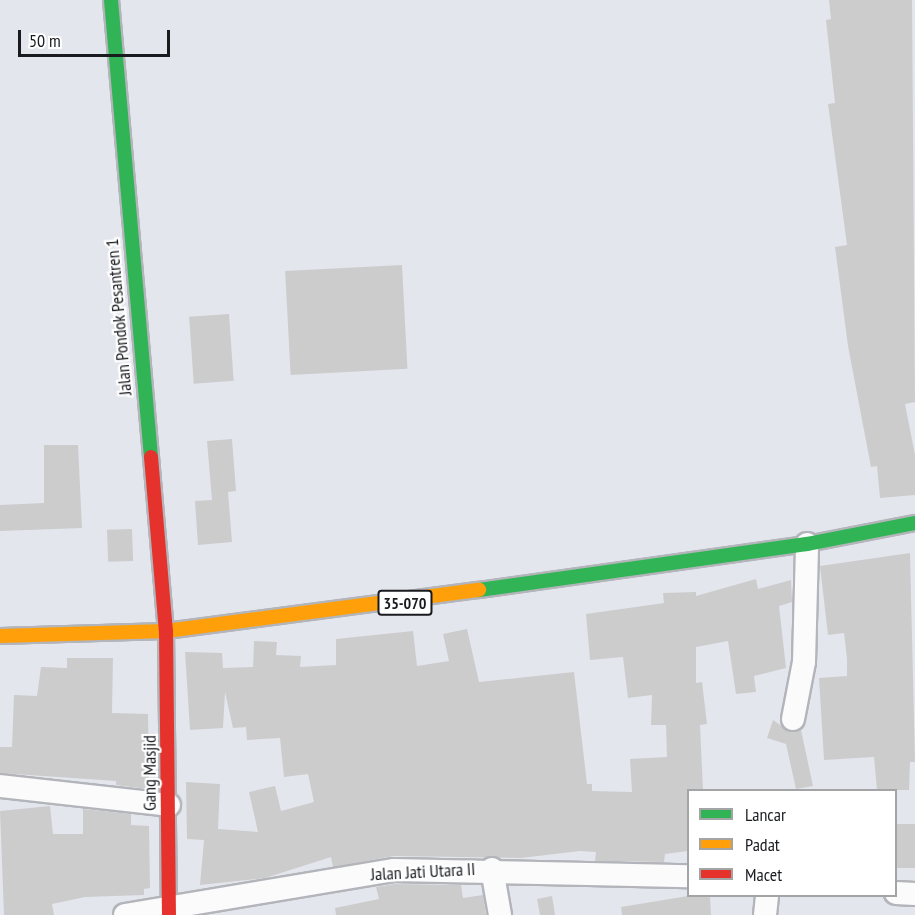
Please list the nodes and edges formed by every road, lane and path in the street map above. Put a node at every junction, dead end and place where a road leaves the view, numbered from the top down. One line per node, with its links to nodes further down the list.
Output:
1 (111, 0): 4 (main road, Jalan Pondok Pesantren 1)
2 (915, 523): 3 (main road, 35-070)
3 (807, 544): 4 (main road, 35-070); 6 (street)
4 (166, 631): 5 (main road, 35-070); 8 (main road, Gang Masjid)
5 (0, 636)
6 (793, 719)
7 (0, 786): 8 (street)
8 (170, 805): 14 (main road, Gang Masjid)
9 (492, 869): 10 (street, Jalan Jati Utara II); 14 (street, Jalan Jati Utara II); 16 (street)
10 (687, 876)
11 (897, 893): 12 (street)
12 (915, 894)
13 (767, 897): 17 (street)
14 (169, 911): 15 (street, Jalan Jati Utara II)
15 (125, 915)
16 (500, 915)
17 (765, 915)

